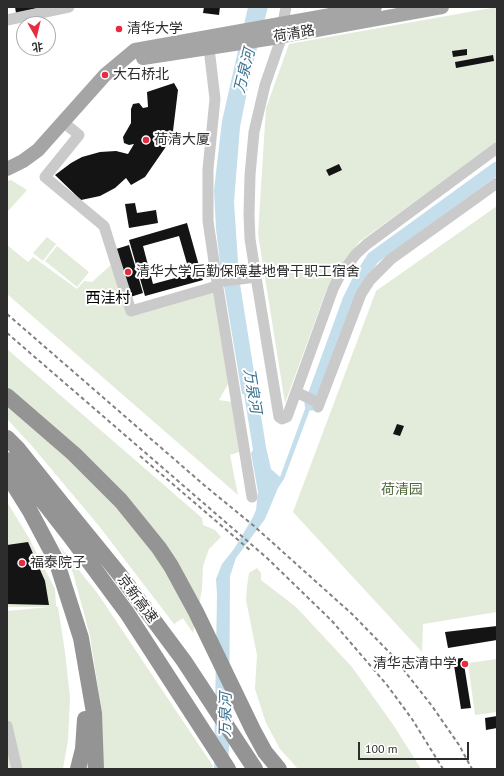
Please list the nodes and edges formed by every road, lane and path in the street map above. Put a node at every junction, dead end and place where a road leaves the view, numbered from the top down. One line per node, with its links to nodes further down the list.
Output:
1 (69, 7): 5 (street)
2 (286, 7): 6 (street)
3 (375, 7): 6 (main road, 荷清路)
4 (442, 7): 6 (main road, 荷清路)
5 (7, 20)
6 (277, 30): 7 (main road, 荷清路); 14 (street)
7 (223, 40): 8 (main road, 荷清路); 9 (main road, 荷清路)
8 (209, 48): 9 (main road, 荷清路); 15 (street)
9 (122, 61): 10 (main road, 荷清路)
10 (63, 122): 12 (main road, 荷清路); 15 (street)
11 (497, 148): 16 (street)
12 (7, 169)
13 (497, 183): 16 (street)
14 (256, 277): 15 (street); 16 (street)
15 (217, 284): 21 (street)
16 (300, 394)
17 (7, 396): 29 (highway)
18 (7, 438): 24 (highway, 京新高速)
19 (7, 460): 28 (highway, 京新高速)
20 (7, 474): 22 (highway)
21 (252, 497)
22 (88, 677): 25 (highway); 27 (highway)
23 (7, 726): 26 (street)
24 (254, 767)
25 (96, 768)
26 (17, 769)
27 (78, 769)
28 (228, 769)
29 (279, 769)

